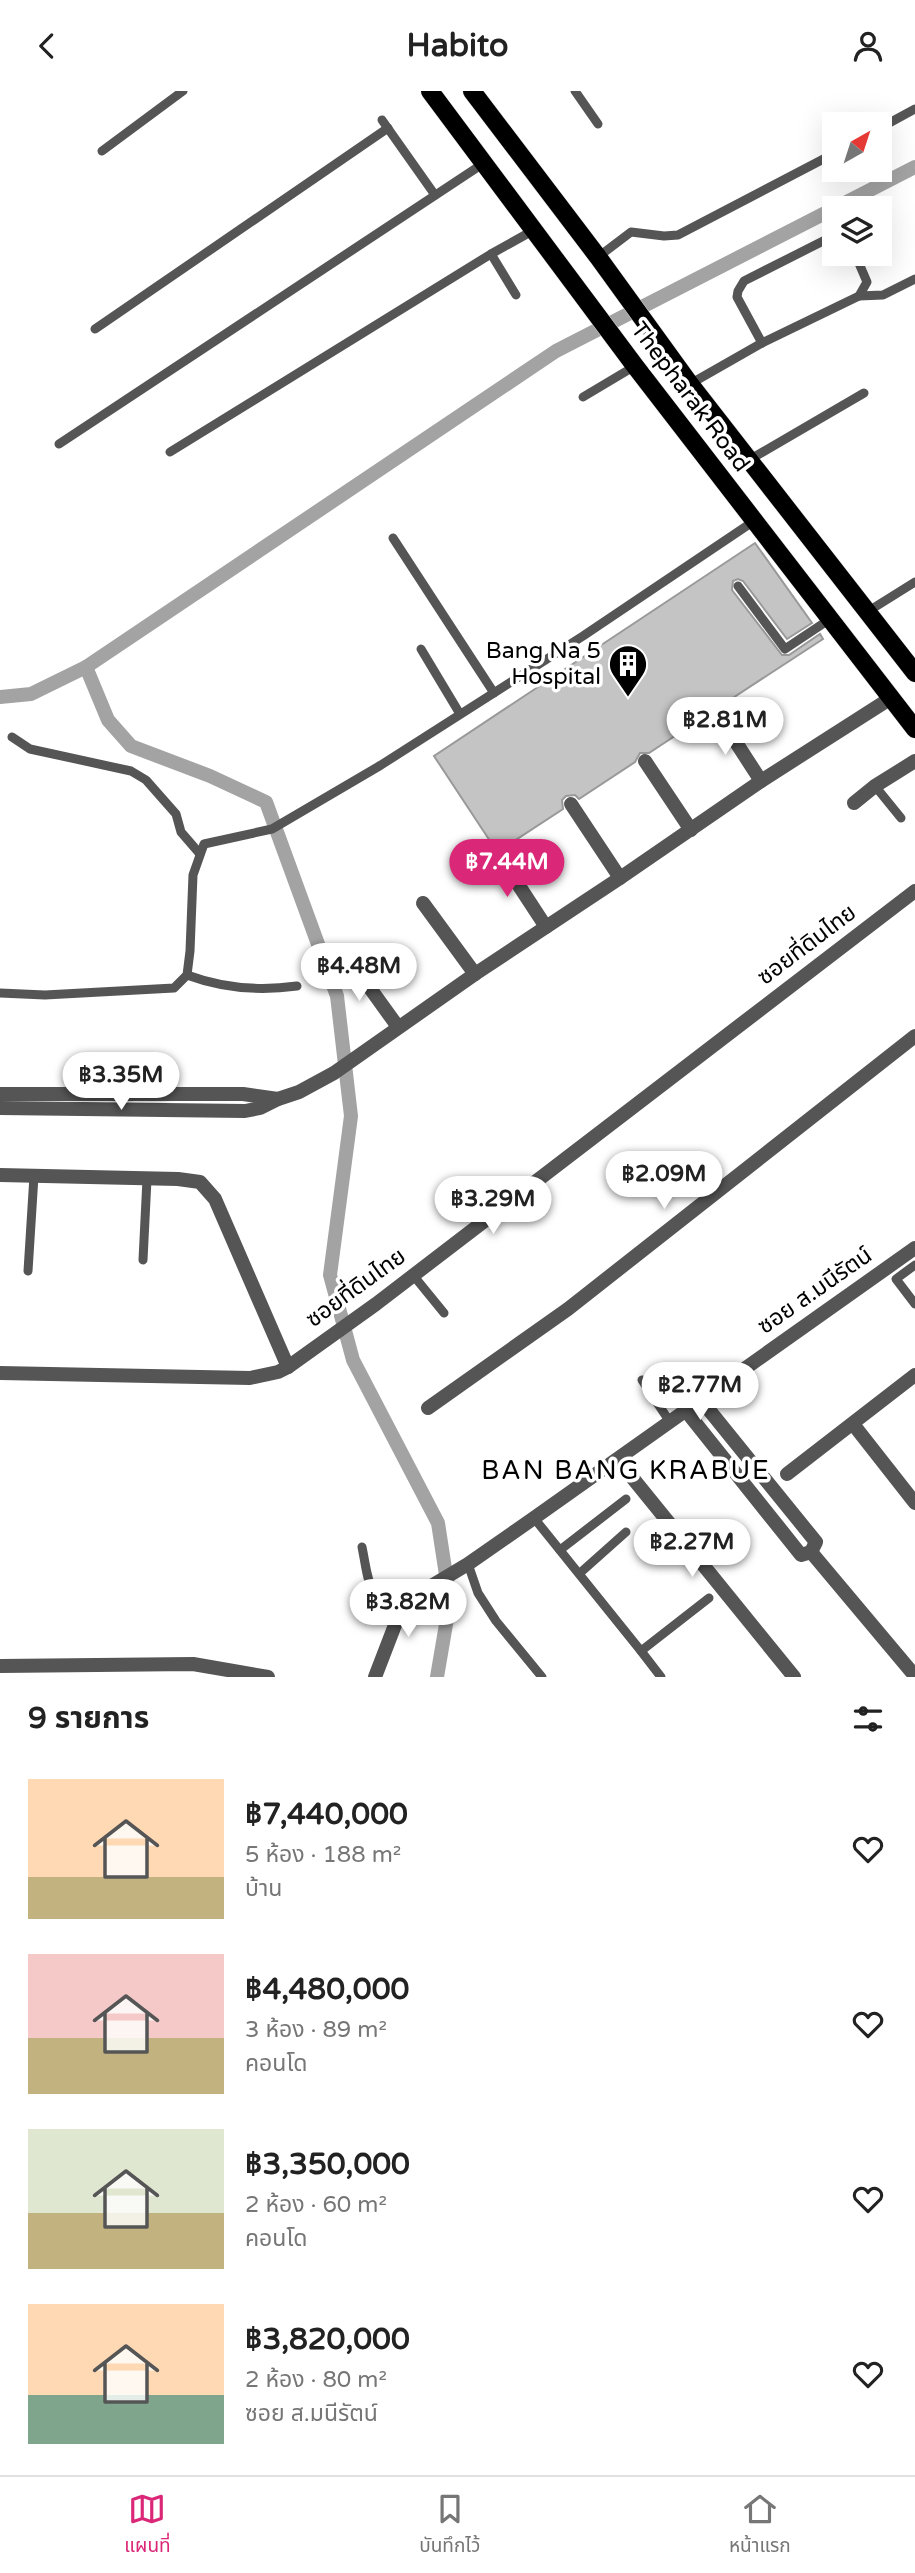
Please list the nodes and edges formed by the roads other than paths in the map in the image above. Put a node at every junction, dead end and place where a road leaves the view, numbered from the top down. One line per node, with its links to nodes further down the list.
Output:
1 (183, 91): 8 (lane)
2 (430, 91): 10 (main road, Thepharak Road)
3 (472, 91): 15 (main road, Thepharak Road)
4 (575, 91): 7 (lane)
5 (915, 109): 6 (lane)
6 (892, 121)
7 (598, 124)
8 (102, 151)
9 (822, 160): 15 (lane)
10 (484, 163): 11 (lane); 12 (main road, Thepharak Road)
11 (435, 195): 20 (lane); 26 (lane)
12 (534, 230): 14 (lane); 22 (main road, Thepharak Road)
13 (822, 242): 21 (lane)
14 (491, 254): 18 (lane); 27 (lane)
15 (598, 257): 23 (main road, Thepharak Road)
16 (860, 266): 19 (lane)
17 (915, 279): 19 (lane)
18 (516, 295)
19 (859, 296): 21 (lane)
20 (95, 329)
21 (762, 343): 23 (lane)
22 (635, 366): 25 (lane); 29 (main road, Thepharak Road)
23 (691, 384): 28 (main road, Thepharak Road)
24 (864, 393): 28 (lane)
25 (583, 397)
26 (59, 445)
27 (170, 452)
28 (749, 460): 33 (main road, Thepharak Road)
29 (754, 521): 34 (main road, Thepharak Road); 37 (lane)
30 (393, 538): 37 (lane)
31 (915, 582): 33 (lane)
32 (738, 586): 34 (lane)
33 (867, 612): 36 (main road, Thepharak Road)
34 (830, 619): 38 (main road, Thepharak Road)
35 (421, 649): 40 (lane)
36 (915, 673)
37 (494, 693): 40 (lane)
38 (891, 698): 41 (main road, Thepharak Road); 45 (street)
39 (717, 713): 45 (street)
40 (460, 714): 52 (lane)
41 (915, 729)
42 (12, 737): 52 (lane)
43 (645, 761): 50 (street)
44 (915, 761): 46 (street)
45 (761, 781): 50 (street)
46 (875, 786): 47 (street); 49 (lane)
47 (854, 803)
48 (571, 804): 53 (street)
49 (901, 818)
50 (691, 830): 53 (street)
51 (497, 852): 56 (street)
52 (201, 854): 59 (lane)
53 (620, 878): 56 (street)
54 (915, 891): 76 (street, ซอยที่ดินไทย)
55 (423, 903): 58 (street)
56 (546, 927): 58 (street)
57 (349, 959): 62 (street)
58 (475, 974): 62 (street)
59 (187, 975): 60 (lane); 61 (lane)
60 (298, 986)
61 (0, 993)
62 (398, 1027): 66 (street)
63 (915, 1036): 84 (street)
64 (0, 1094): 65 (street)
65 (145, 1094): 66 (street); 68 (street)
66 (278, 1099): 68 (street)
67 (0, 1108): 68 (street)
68 (147, 1109)
69 (0, 1175): 70 (street)
70 (34, 1176): 71 (street); 75 (lane)
71 (147, 1179): 73 (lane); 79 (street)
72 (915, 1248): 83 (street, ซอย ส.มนีรัตน์)
73 (143, 1260)
74 (915, 1265): 77 (lane)
75 (28, 1271)
76 (413, 1275): 78 (lane); 79 (street, ซอยที่ดินไทย)
77 (915, 1304)
78 (444, 1314)
79 (288, 1367): 80 (street, ซอยที่ดินไทย)
80 (0, 1373)
81 (915, 1375): 87 (street)
82 (642, 1380): 86 (lane)
83 (701, 1400): 85 (street, ซอย ส.มนีรัตน์); 96 (street)
84 (428, 1408)
85 (686, 1411): 86 (street, ซอย ส.มนีรัตน์); 96 (street)
86 (670, 1422): 88 (street, ซอย ส.มนีรัตน์)
87 (853, 1424): 89 (street); 91 (street)
88 (618, 1460): 92 (street, ซอย ส.มนีรัตน์); 109 (street)
89 (787, 1474)
90 (626, 1499): 95 (lane)
91 (915, 1503)
92 (534, 1518): 95 (lane); 97 (street, ซอย ส.มนีรัตน์)
93 (626, 1532): 98 (lane)
94 (362, 1547): 100 (lane)
95 (561, 1551): 98 (lane)
96 (811, 1552): 104 (street)
97 (467, 1564): 100 (street, ซอย ส.มนีรัตน์); 107 (lane)
98 (580, 1573): 101 (lane)
99 (709, 1598): 101 (lane)
100 (400, 1612): 106 (street)
101 (641, 1651): 108 (lane)
102 (0, 1666): 103 (street)
103 (192, 1670): 105 (street)
104 (915, 1676)
105 (268, 1677)
106 (375, 1677)
107 (542, 1677)
108 (661, 1677)
109 (794, 1677)

